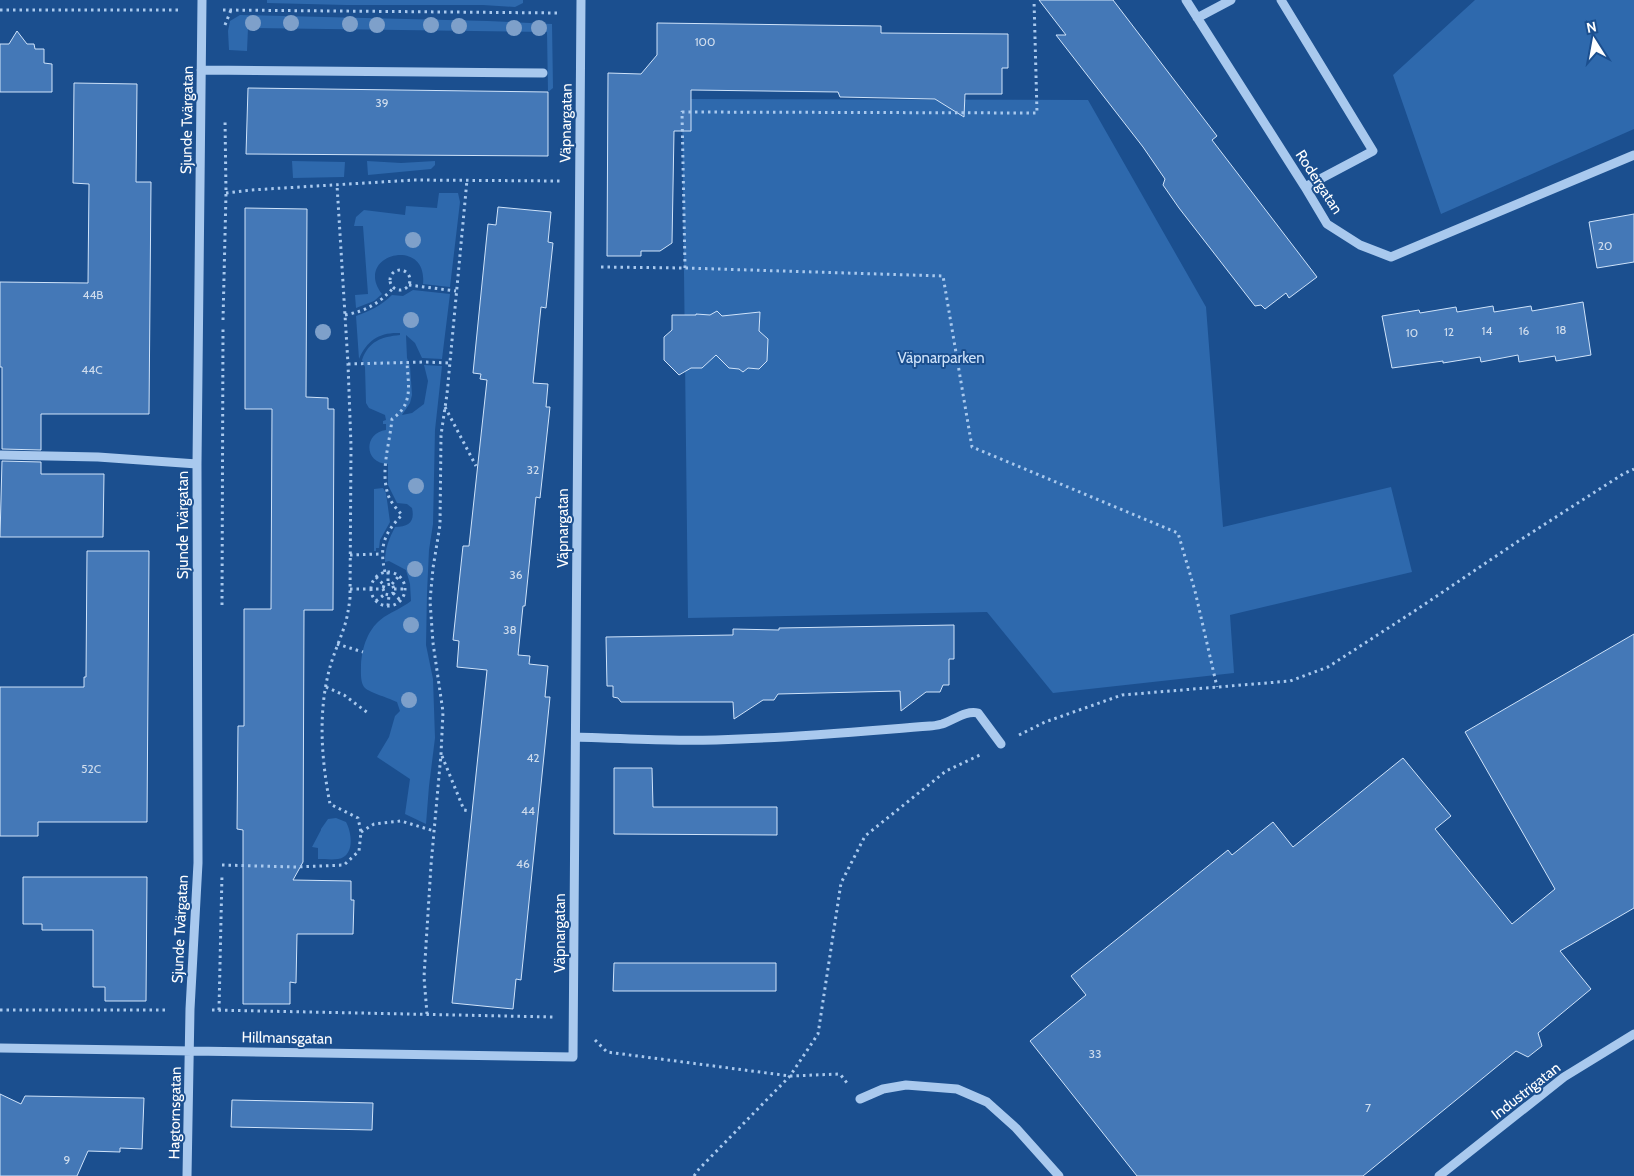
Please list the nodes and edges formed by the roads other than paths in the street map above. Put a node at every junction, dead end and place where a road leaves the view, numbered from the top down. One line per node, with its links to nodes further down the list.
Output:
1 (202, 0): 7 (street, Sjunde Tvärgatan)
2 (581, 0): 13 (street, Väpnargatan)
3 (1186, 0): 6 (street, Rodergatan)
4 (1231, 0): 6 (street)
5 (1281, 0): 10 (street)
6 (1197, 18): 10 (street, Rodergatan)
7 (201, 70): 8 (street); 12 (street, Sjunde Tvärgatan)
8 (543, 73)
9 (1634, 155): 10 (street, Rodergatan)
10 (1305, 187)
11 (0, 455): 12 (street)
12 (196, 464): 17 (street, Sjunde Tvärgatan)
13 (576, 737): 14 (street); 18 (street, Väpnargatan)
14 (1002, 744)
15 (1634, 1034): 22 (street, Industrigatan)
16 (0, 1048): 17 (street, Hillmansgatan)
17 (190, 1050): 18 (street, Hillmansgatan); 20 (street, Hagtornsgatan)
18 (573, 1057)
19 (860, 1099): 21 (street)
20 (187, 1176)
21 (1059, 1176)
22 (1439, 1176)

